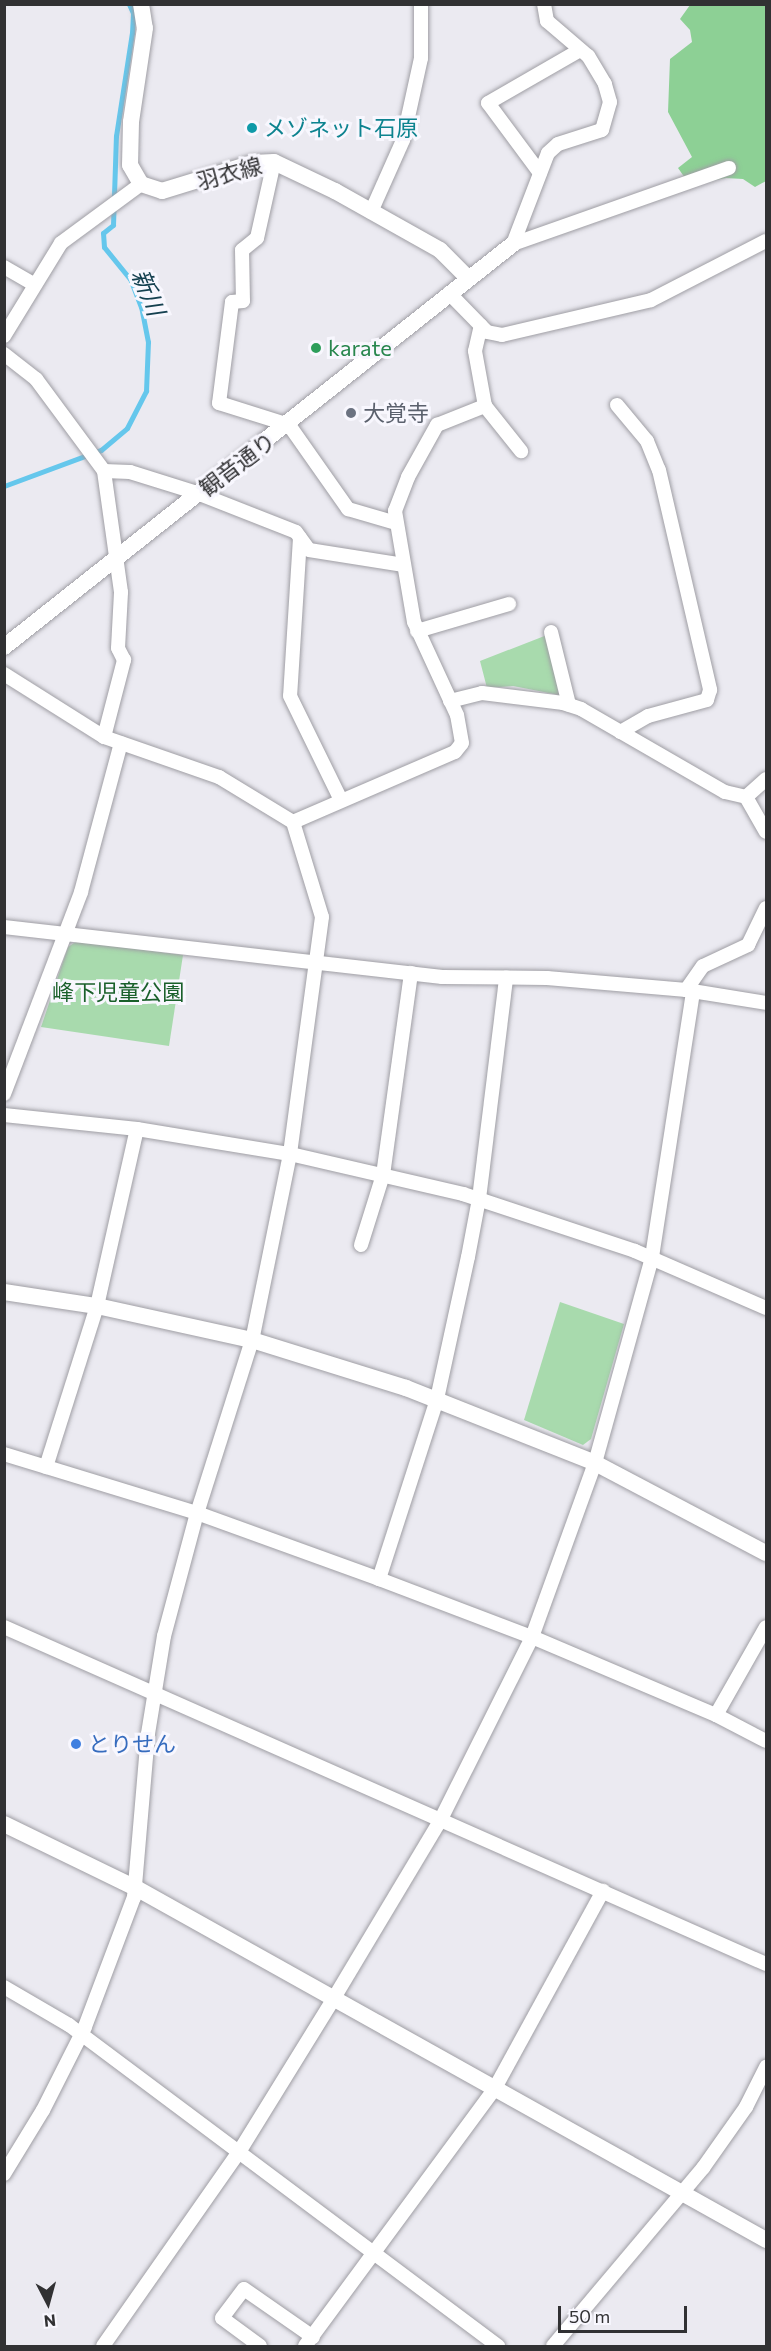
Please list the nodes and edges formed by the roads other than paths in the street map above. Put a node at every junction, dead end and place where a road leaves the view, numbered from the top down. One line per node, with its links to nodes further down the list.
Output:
1 (141, 4): 8 (street)
2 (421, 4): 9 (street)
3 (544, 4): 4 (street)
4 (580, 50): 7 (street); 7 (street)
5 (274, 162): 8 (street, 羽衣線); 9 (street, 羽衣線); 21 (street)
6 (729, 168): 11 (street)
7 (540, 173): 11 (street)
8 (141, 184): 14 (street)
9 (372, 212): 13 (street, 羽衣線)
10 (766, 241): 16 (street)
11 (513, 244): 13 (street, 観音通り)
12 (4, 267): 14 (street)
13 (468, 278): 15 (street, 観音通り)
14 (34, 284): 17 (street)
15 (449, 293): 16 (street); 21 (street, 観音通り)
16 (481, 326): 20 (street)
17 (4, 336)
18 (4, 354): 23 (street)
19 (617, 405): 36 (street)
20 (485, 406): 22 (street); 25 (street)
21 (289, 425): 24 (street, 観音通り); 25 (street)
22 (521, 451)
23 (103, 470): 24 (street); 27 (street)
24 (197, 493): 26 (street); 27 (street, 観音通り)
25 (396, 523): 28 (street)
26 (300, 538): 28 (street); 41 (street)
27 (114, 558): 32 (street, 観音通り); 37 (street)
28 (404, 564): 30 (street)
29 (509, 604): 30 (street)
30 (417, 631): 34 (street)
31 (551, 632): 35 (street)
32 (4, 647)
33 (4, 674): 37 (street)
34 (450, 701): 35 (street); 41 (street)
35 (569, 705): 36 (street)
36 (620, 732): 40 (street)
37 (104, 737): 38 (street)
38 (121, 743): 42 (street); 46 (street)
39 (766, 779): 40 (street)
40 (746, 797): 43 (street)
41 (340, 798): 42 (street)
42 (293, 822): 47 (street)
43 (766, 832)
44 (766, 908): 50 (street)
45 (4, 927): 46 (street)
46 (67, 934): 47 (street); 52 (street)
47 (318, 963): 48 (street); 55 (street)
48 (411, 973): 49 (street); 56 (street)
49 (506, 978): 50 (street); 57 (street)
50 (689, 991): 51 (street); 59 (street)
51 (766, 1003)
52 (4, 1094)
53 (4, 1115): 54 (street)
54 (137, 1129): 55 (street); 61 (street)
55 (290, 1154): 56 (street); 63 (street)
56 (383, 1175): 57 (street); 58 (street)
57 (479, 1199): 59 (street); 64 (street)
58 (361, 1245)
59 (652, 1257): 62 (street); 66 (street)
60 (4, 1292): 61 (street)
61 (97, 1306): 63 (street); 67 (street)
62 (766, 1308)
63 (252, 1340): 64 (street); 68 (street)
64 (437, 1399): 66 (street); 70 (street)
65 (4, 1454): 67 (street)
66 (595, 1463): 69 (street); 73 (street)
67 (46, 1467): 68 (street)
68 (197, 1513): 70 (street); 74 (street)
69 (766, 1553)
70 (380, 1579): 73 (street)
71 (4, 1627): 74 (street)
72 (766, 1627): 75 (street)
73 (532, 1637): 75 (street); 77 (street)
74 (155, 1695): 77 (street); 79 (street)
75 (716, 1715): 76 (street)
76 (766, 1741)
77 (440, 1821): 80 (street); 83 (street)
78 (4, 1824): 79 (street)
79 (135, 1888): 83 (street); 84 (street)
80 (603, 1891): 81 (street); 87 (street)
81 (766, 1964)
82 (4, 1986): 84 (street)
83 (334, 1998): 87 (street); 88 (street)
84 (80, 2036): 88 (street); 89 (street)
85 (766, 2067): 86 (street)
86 (763, 2087): 90 (street)
87 (495, 2088): 90 (street); 92 (street)
88 (239, 2152): 92 (street); 94 (street)
89 (4, 2174)
90 (684, 2192): 91 (street); 97 (street)
91 (766, 2240)
92 (373, 2254): 93 (street); 96 (street)
93 (309, 2342): 95 (street)
94 (104, 2346)
95 (260, 2346)
96 (498, 2346)
97 (553, 2346)

